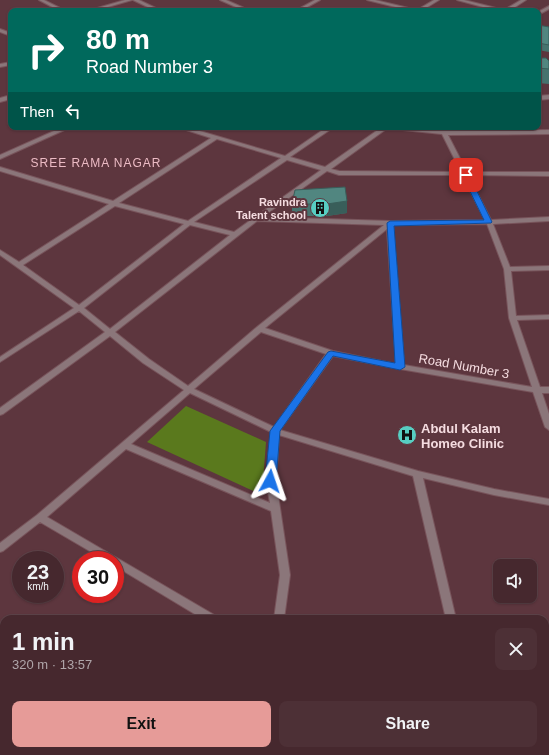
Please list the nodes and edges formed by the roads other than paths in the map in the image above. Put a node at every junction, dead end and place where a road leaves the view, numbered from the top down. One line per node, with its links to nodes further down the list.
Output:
1 (42, 0): 15 (street)
2 (130, 0): 14 (street)
3 (135, 0): 17 (street)
4 (222, 0): 12 (street)
5 (240, 0): 12 (street)
6 (318, 0): 19 (street)
7 (369, 0): 20 (street)
8 (437, 0): 21 (street)
9 (459, 0): 13 (street)
10 (478, 0): 13 (street)
11 (524, 0): 23 (street)
12 (231, 3): 18 (street)
13 (472, 4): 22 (street)
14 (106, 7): 16 (street)
15 (58, 8)
16 (102, 8)
17 (153, 8)
18 (243, 8)
19 (302, 8)
20 (405, 8)
21 (423, 8)
22 (490, 8)
23 (511, 8)
24 (61, 130): 31 (street)
25 (190, 130): 30 (street)
26 (324, 130): 32 (street)
27 (382, 130): 34 (street)
28 (443, 130): 29 (street); 36 (street)
29 (549, 132)
30 (215, 138): 32 (street); 37 (street)
31 (0, 157)
32 (284, 158): 34 (street); 41 (street)
33 (0, 169): 37 (street)
34 (326, 171): 36 (street); 39 (street)
35 (549, 174): 36 (street)
36 (466, 175): 40 (street)
37 (115, 204): 41 (street); 45 (street)
38 (549, 218): 40 (street)
39 (255, 219): 42 (street); 43 (street)
40 (489, 222): 42 (street); 47 (street)
41 (189, 223): 43 (street); 48 (street)
42 (390, 223): 51 (street); 55 (street)
43 (236, 235): 52 (street)
44 (0, 252): 45 (street)
45 (19, 265): 48 (street)
46 (549, 268): 47 (street)
47 (507, 269): 50 (street)
48 (79, 308): 52 (street); 54 (street)
49 (549, 317): 50 (street)
50 (513, 318): 57 (street)
51 (260, 329): 53 (street, Road Number 3); 56 (street)
52 (109, 333): 56 (street); 59 (street)
53 (331, 353): 55 (street, Road Number 3); 61 (street)
54 (2, 356)
55 (400, 367): 57 (street, Road Number 3)
56 (189, 390): 61 (street); 62 (street)
57 (536, 390): 58 (street, Road Number 3); 60 (street)
58 (549, 390)
59 (0, 412)
60 (549, 427)
61 (275, 431): 63 (street); 65 (street)
62 (125, 445): 65 (street); 66 (street)
63 (417, 474): 64 (street); 72 (street)
64 (549, 502)
65 (274, 509): 71 (street)
66 (40, 517): 67 (street); 68 (street)
67 (0, 548)
68 (97, 551)
69 (124, 567): 70 (street)
70 (205, 615)
71 (279, 615)
72 (449, 615)

